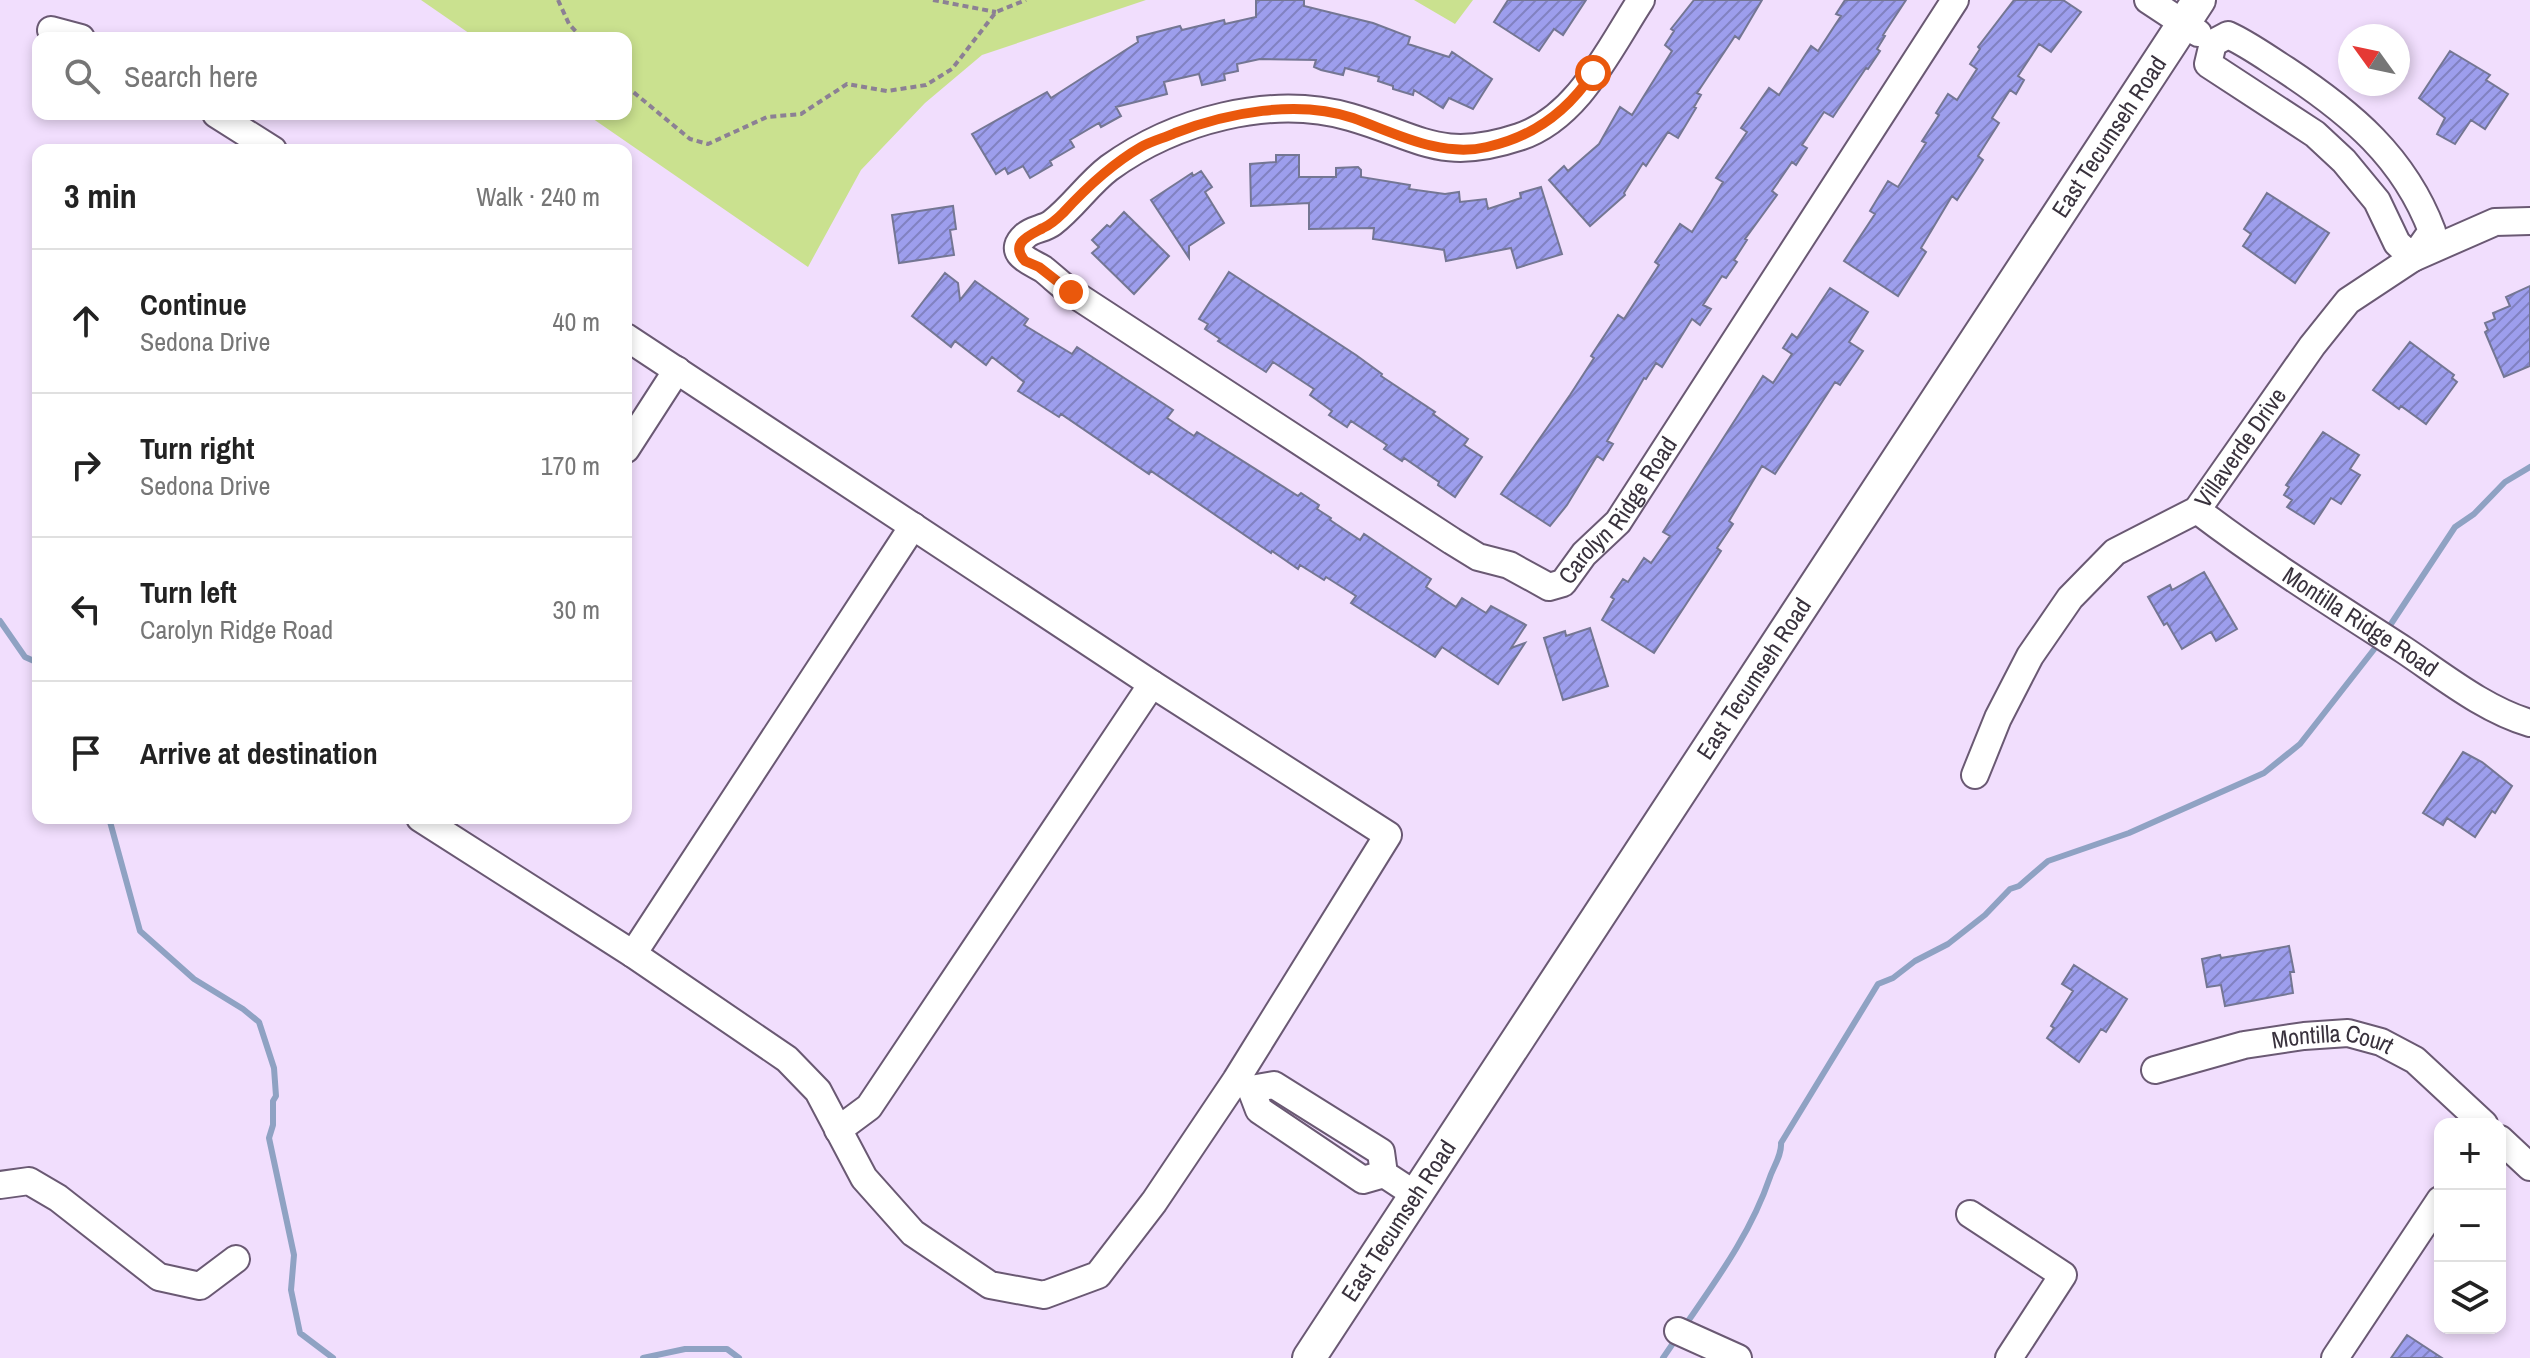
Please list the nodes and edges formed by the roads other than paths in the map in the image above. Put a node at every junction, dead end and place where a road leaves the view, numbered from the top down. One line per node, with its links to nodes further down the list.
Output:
1 (1641, 0): 2 (street, Carolyn Ridge Road)
2 (1955, 0)
3 (2148, 0): 4 (street)
4 (2191, 12): 7 (street); 29 (main road, East Tecumseh Road)
5 (51, 30): 6 (street)
6 (58, 32)
7 (2213, 43): 11 (street); 11 (street)
8 (226, 120): 9 (street)
9 (264, 144)
10 (2530, 221): 11 (street, Villaverde Drive)
11 (2413, 258): 15 (street, Villaverde Drive)
12 (632, 341): 13 (street)
13 (677, 370): 14 (street); 16 (street)
14 (632, 440)
15 (2197, 510): 18 (street, Montilla Ridge Road); 19 (street, Villaverde Drive)
16 (913, 526): 17 (street); 21 (street)
17 (1152, 684): 23 (street); 25 (street)
18 (2530, 723)
19 (1975, 775)
20 (429, 824): 21 (street)
21 (633, 954): 25 (street)
22 (2155, 1070): 24 (street, Montilla Court)
23 (1244, 1084): 25 (street); 29 (street)
24 (2478, 1118)
25 (838, 1130)
26 (2506, 1145): 27 (street)
27 (2530, 1167)
28 (0, 1185): 32 (street)
29 (1416, 1195): 34 (main road, East Tecumseh Road)
30 (2434, 1209): 37 (street)
31 (1970, 1214): 36 (street)
32 (236, 1259)
33 (1678, 1331): 35 (street)
34 (1309, 1358)
35 (1738, 1358)
36 (2009, 1358)
37 (2335, 1358)

